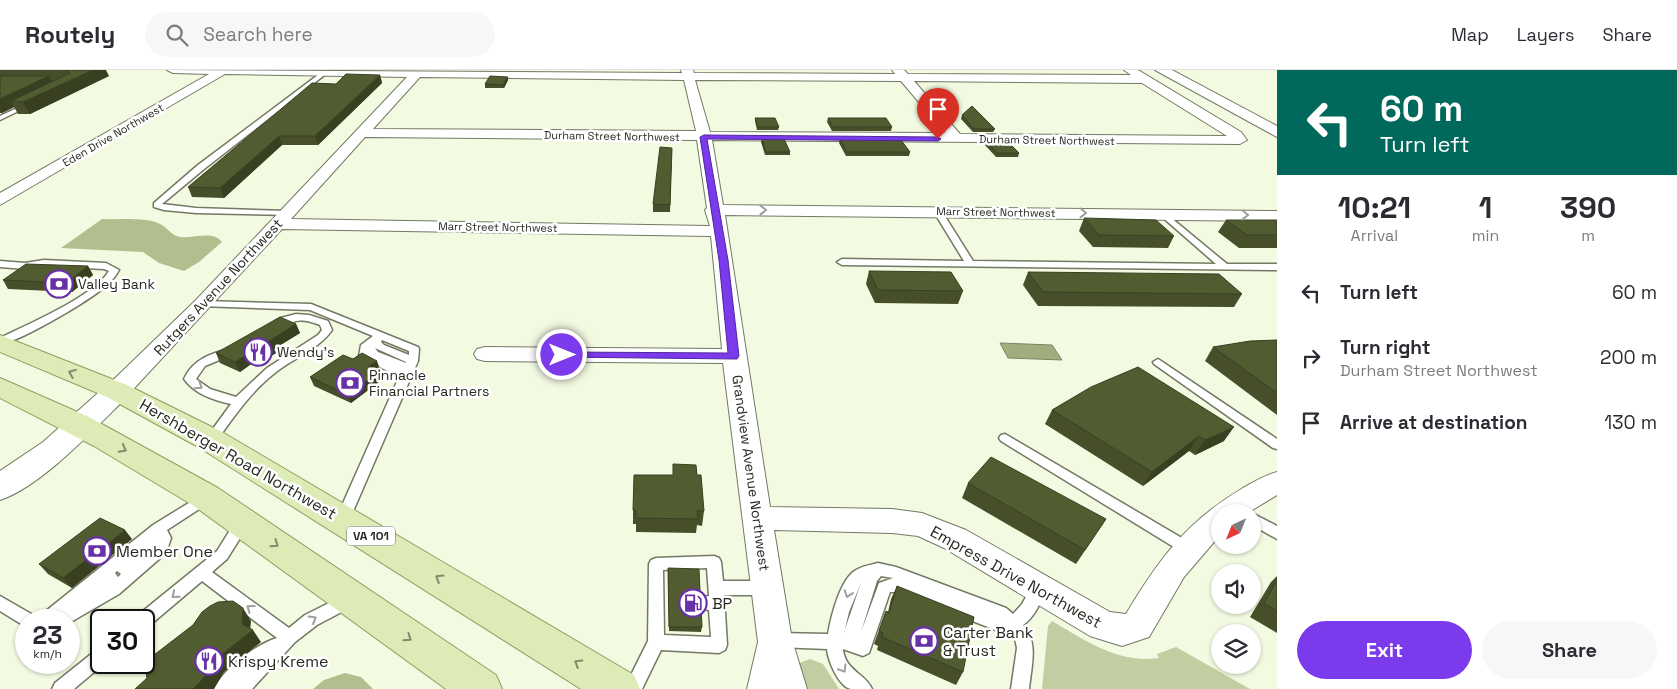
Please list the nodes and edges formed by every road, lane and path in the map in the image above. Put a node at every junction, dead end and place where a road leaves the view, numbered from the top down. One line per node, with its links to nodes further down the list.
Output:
1 (173, 70): 5 (street)
2 (1130, 70): 10 (street)
3 (1162, 70): 14 (main road)
4 (1178, 70): 13 (main road)
5 (224, 71): 8 (street); 18 (street, Eden Drive Northwest)
6 (418, 72): 7 (street); 8 (street); 15 (street, Rutgers Avenue Northwest)
7 (688, 73): 9 (street); 16 (street, Grandview Avenue Northwest)
8 (324, 74): 22 (lane)
9 (901, 74): 10 (street); 17 (street)
10 (1145, 79): 17 (street, Durham Street Northwest)
11 (35, 102): 12 (lane)
12 (0, 118)
13 (1277, 124)
14 (1277, 132)
15 (361, 133): 16 (street, Durham Street Northwest); 22 (street, Rutgers Avenue Northwest)
16 (704, 137): 17 (street, Durham Street Northwest); 23 (street, Grandview Avenue Northwest)
17 (957, 139)
18 (0, 200)
19 (938, 212): 20 (street, Marr Street Northwest, one-way to 20); 23 (street, Marr Street Northwest, one-way to 19); 26 (lane)
20 (1164, 214): 21 (street, Marr Street Northwest, one-way to 21); 28 (lane)
21 (1277, 216)
22 (283, 218): 23 (street, Marr Street Northwest); 30 (street, Rutgers Avenue Northwest)
23 (716, 220): 37 (street, Grandview Avenue Northwest)
24 (842, 262): 26 (lane)
25 (0, 264): 27 (lane)
26 (971, 264): 28 (lane)
27 (25, 266): 31 (lane); 31 (lane)
28 (1225, 267): 29 (lane)
29 (1277, 267)
30 (203, 304): 33 (lane); 41 (street, Rutgers Avenue Northwest)
31 (70, 305): 34 (lane)
32 (264, 331): 42 (lane)
33 (376, 338): 39 (lane); 39 (lane)
34 (0, 343): 41 (main road, Hershberger Road Northwest / VA 101, one-way to 34)
35 (240, 346): 42 (lane, one-way to 42)
36 (486, 354): 37 (street)
37 (734, 356): 51 (street, Grandview Avenue Northwest)
38 (1158, 362): 46 (lane)
39 (409, 368): 52 (lane)
40 (0, 387): 43 (main road)
41 (117, 391): 43 (main road, Rutgers Avenue Northwest); 45 (main road, Hershberger Road Northwest / VA 101)
42 (239, 401): 45 (lane)
43 (80, 426): 48 (main road, Rutgers Avenue Northwest); 49 (main road, one-way to 49)
44 (1005, 438): 58 (lane)
45 (210, 440): 52 (main road, Hershberger Road Northwest / VA 101)
46 (1277, 445)
47 (1277, 482): 50 (street, Empress Drive Northwest)
48 (0, 488)
49 (206, 497): 53 (main road); 55 (lane)
50 (1247, 504)
51 (756, 518): 60 (street, Grandview Avenue Northwest); 61 (street, Empress Drive Northwest)
52 (343, 519): 82 (main road, Hershberger Road Northwest / VA 101, one-way to 52)
53 (243, 522): 59 (lane); 63 (main road, one-way to 63)
54 (1261, 525): 57 (lane)
55 (158, 529): 66 (lane); 67 (lane)
56 (1211, 530): 58 (street, Empress Drive Northwest)
57 (1277, 533)
58 (1187, 548): 61 (street, Empress Drive Northwest)
59 (201, 572): 68 (lane, one-way to 68); 72 (lane, one-way to 59)
60 (768, 588): 62 (lane); 71 (street, Grandview Avenue Northwest)
61 (1039, 588): 70 (lane)
62 (717, 596): 65 (lane); 73 (lane); 73 (lane)
63 (352, 599): 72 (lane, one-way to 63); 81 (main road, one-way to 81)
64 (0, 603): 69 (lane)
65 (700, 603)
66 (60, 609)
67 (80, 609)
68 (155, 611)
69 (15, 612)
70 (1012, 623): 74 (lane); 74 (lane, one-way to 74); 87 (lane)
71 (775, 640): 74 (lane); 84 (street, Grandview Avenue Northwest); 85 (street, Grandview Avenue Northwest)
72 (286, 641): 79 (lane); 80 (lane)
73 (656, 642): 83 (lane)
74 (838, 642): 86 (lane, one-way to 86)
75 (90, 666): 76 (lane)
76 (86, 669): 77 (lane); 78 (lane)
77 (62, 689)
78 (72, 689)
79 (223, 689)
80 (241, 689)
81 (481, 689)
82 (619, 689)
83 (633, 689)
84 (765, 689)
85 (789, 689)
86 (863, 689)
87 (1020, 689)

